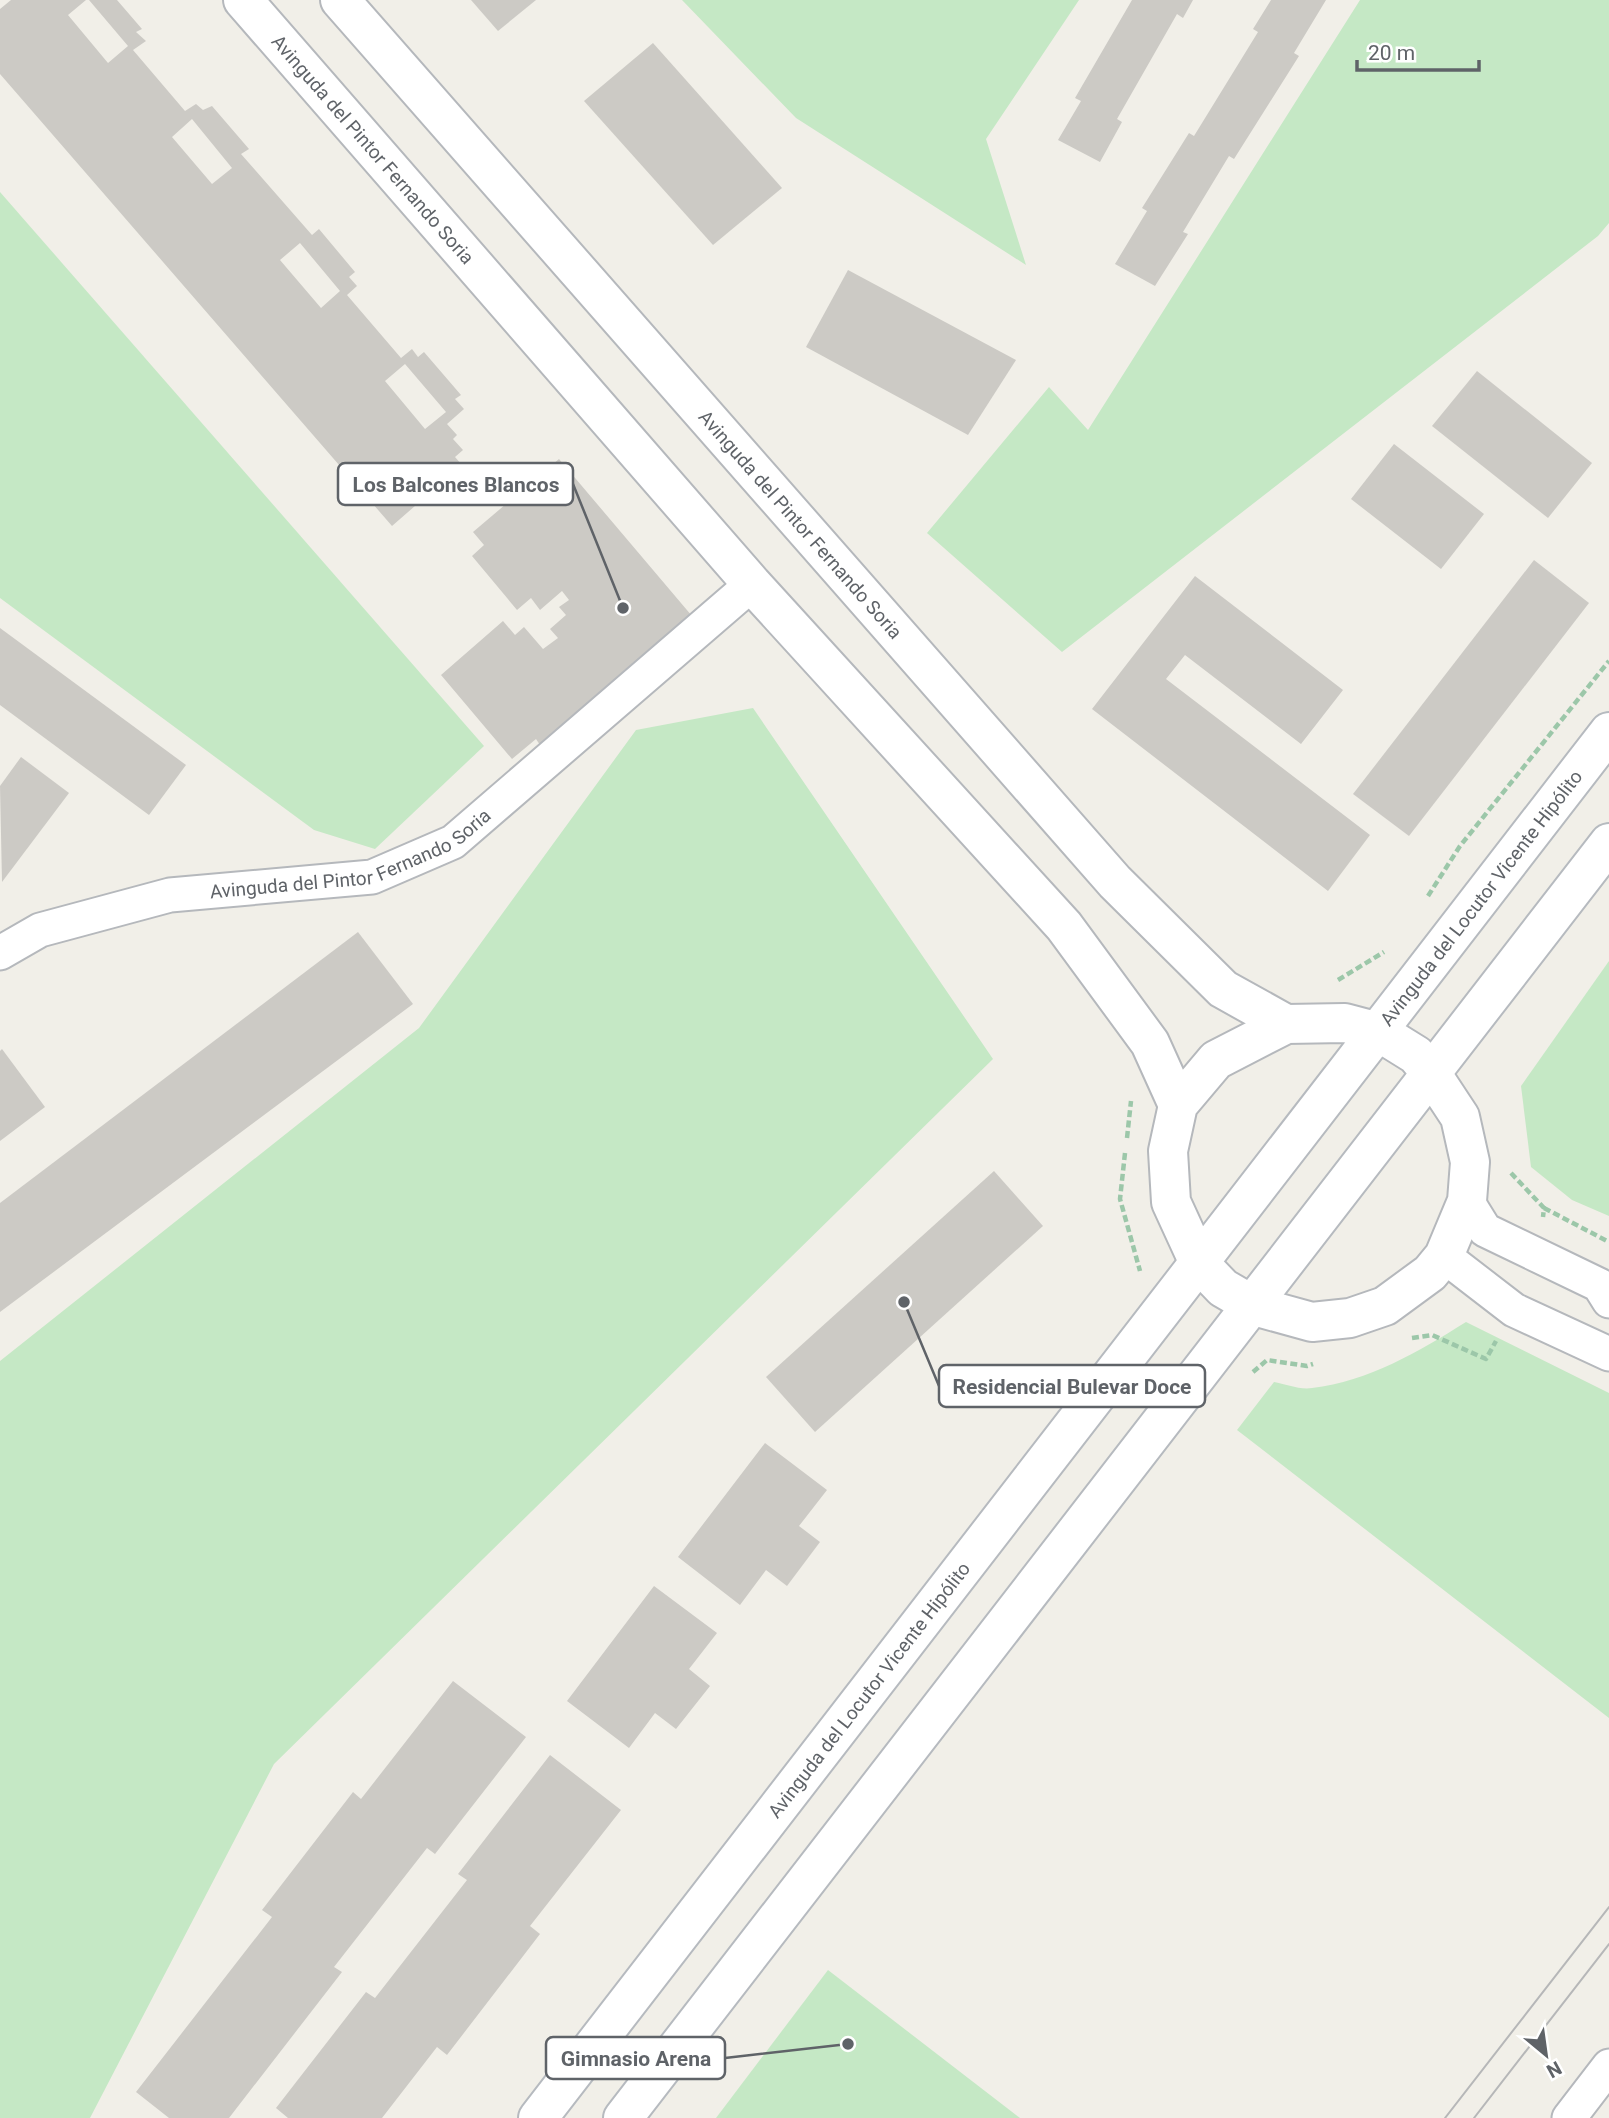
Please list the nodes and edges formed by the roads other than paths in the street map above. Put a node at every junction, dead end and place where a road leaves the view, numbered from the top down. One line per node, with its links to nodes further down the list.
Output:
1 (243, 0): 3 (street, Avinguda del Pintor Fernando Soria)
2 (340, 0): 7 (street, Avinguda del Pintor Fernando Soria)
3 (752, 584): 6 (street, Avinguda del Pintor Fernando Soria); 10 (street, Avinguda del Pintor Fernando Soria)
4 (1609, 732): 8 (street, Avinguda del Locutor Vicente Hipólito)
5 (1609, 843): 9 (street)
6 (0, 953)
7 (1286, 1024): 8 (street, Avinguda del Locutor Vicente Hipólito); 10 (street, Avinguda del Locutor Vicente Hipólito)
8 (1379, 1032): 9 (street, Avinguda del Locutor Vicente Hipólito); 13 (street, Avinguda del Locutor Vicente Hipólito)
9 (1431, 1073): 11 (street, Avinguda del Locutor Vicente Hipólito); 15 (street)
10 (1178, 1105): 13 (street, Avinguda del Locutor Vicente Hipólito)
11 (1467, 1201): 12 (street, Avinguda del Locutor Vicente Hipólito); 14 (street)
12 (1444, 1256): 15 (street, Avinguda del Locutor Vicente Hipólito); 16 (street)
13 (1199, 1263): 15 (street, Avinguda del Locutor Vicente Hipólito); 18 (street, Avinguda del Locutor Vicente Hipólito)
14 (1609, 1301)
15 (1254, 1306): 19 (street)
16 (1609, 1354)
17 (1609, 2066): 20 (street)
18 (538, 2118)
19 (623, 2118)
20 (1569, 2118)

